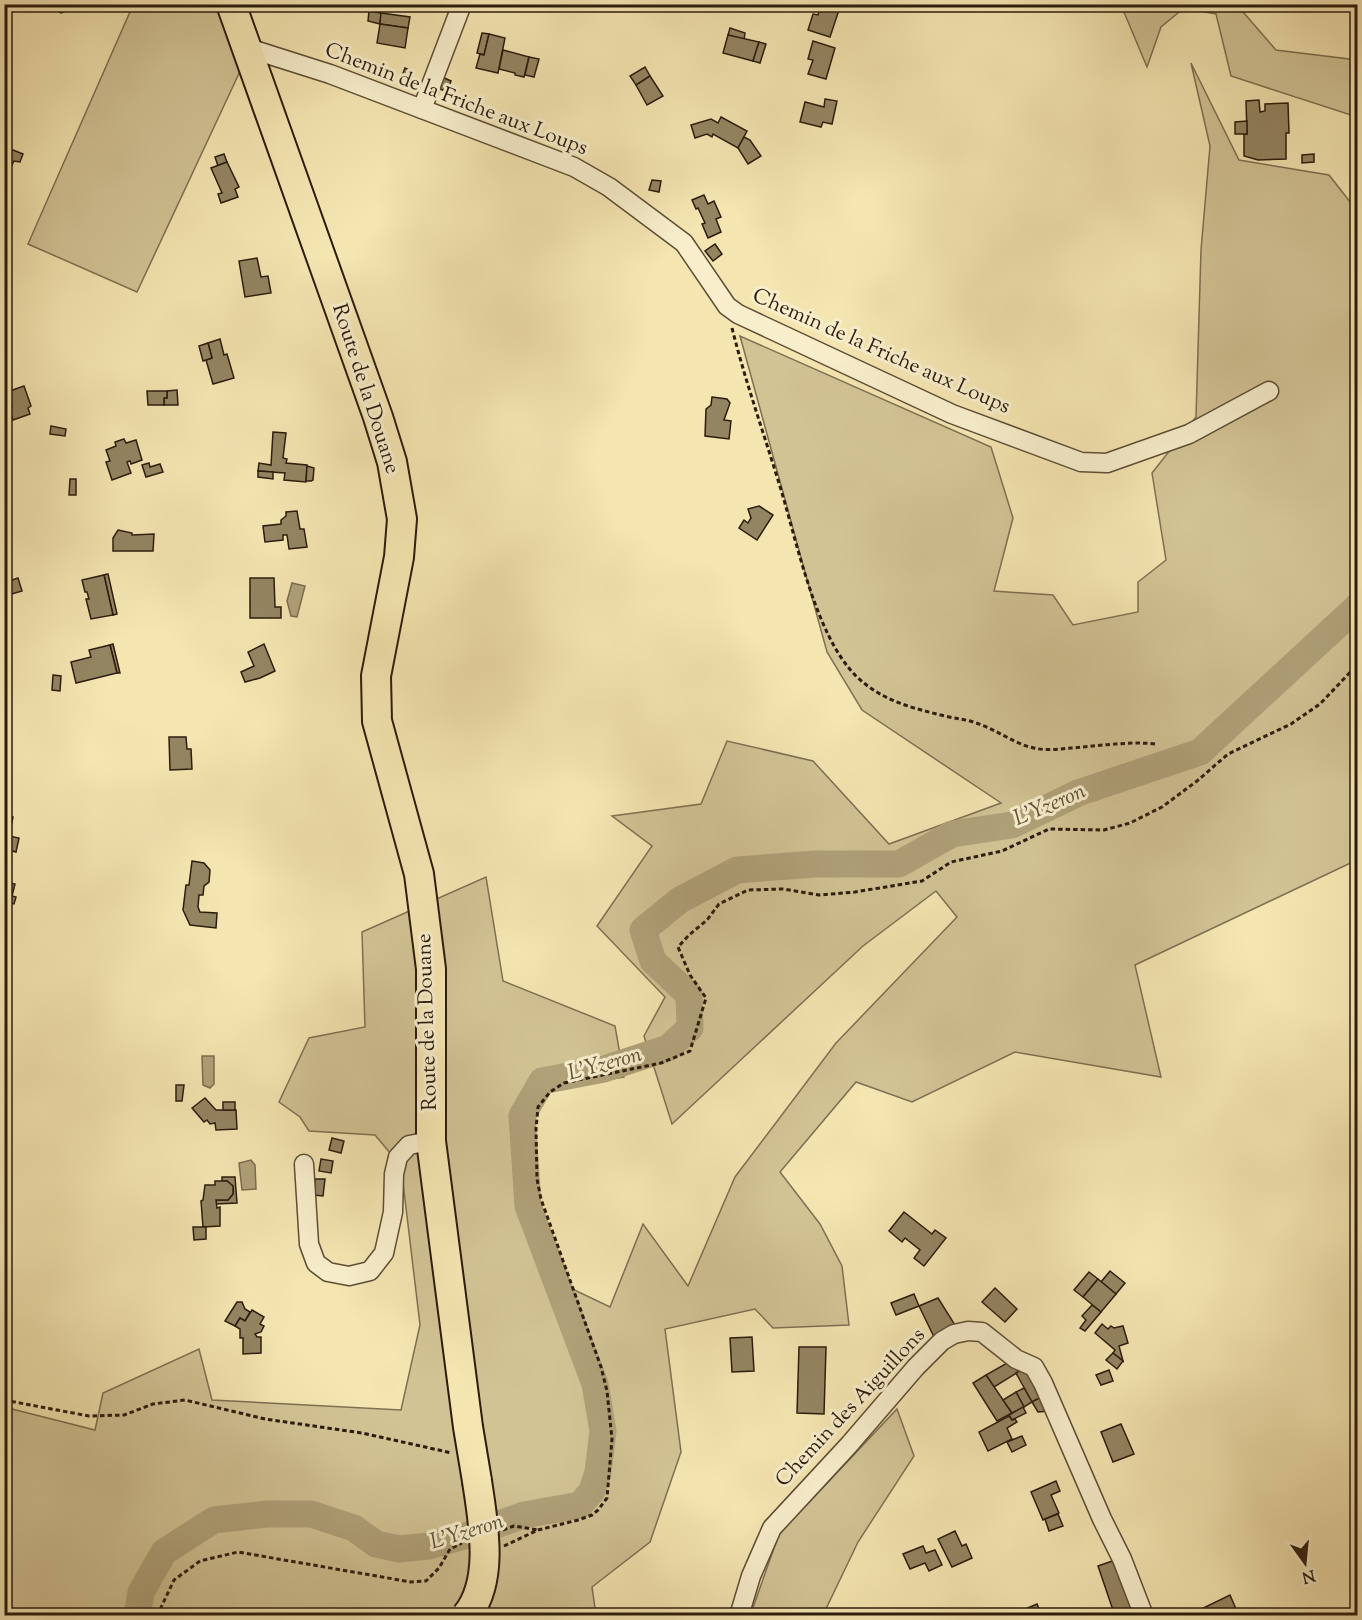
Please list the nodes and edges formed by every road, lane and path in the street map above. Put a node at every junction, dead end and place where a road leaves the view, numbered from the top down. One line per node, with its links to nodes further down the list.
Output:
1 (231, 4): 3 (main road, Route de la Douane)
2 (462, 4): 4 (street)
3 (245, 47): 4 (street, Chemin de la Friche aux Loups); 9 (main road, Route de la Douane)
4 (422, 109): 5 (street, Chemin de la Friche aux Loups)
5 (726, 306): 6 (street, Chemin de la Friche aux Loups); 8 (path)
6 (1269, 391)
7 (1358, 664): 13 (path)
8 (1156, 744)
9 (431, 1141): 10 (street, Route de la Douane); 12 (main road, Route de la Douane)
10 (304, 1164)
11 (4, 1400): 12 (path)
12 (475, 1469): 18 (main road, Route de la Douane, bridge)
13 (538, 1530): 14 (path); 16 (path)
14 (495, 1533)
15 (465, 1542): 17 (path)
16 (501, 1548)
17 (157, 1616)
18 (466, 1616)
19 (739, 1616): 20 (street, Chemin des Aiguillons)
20 (1144, 1616)

